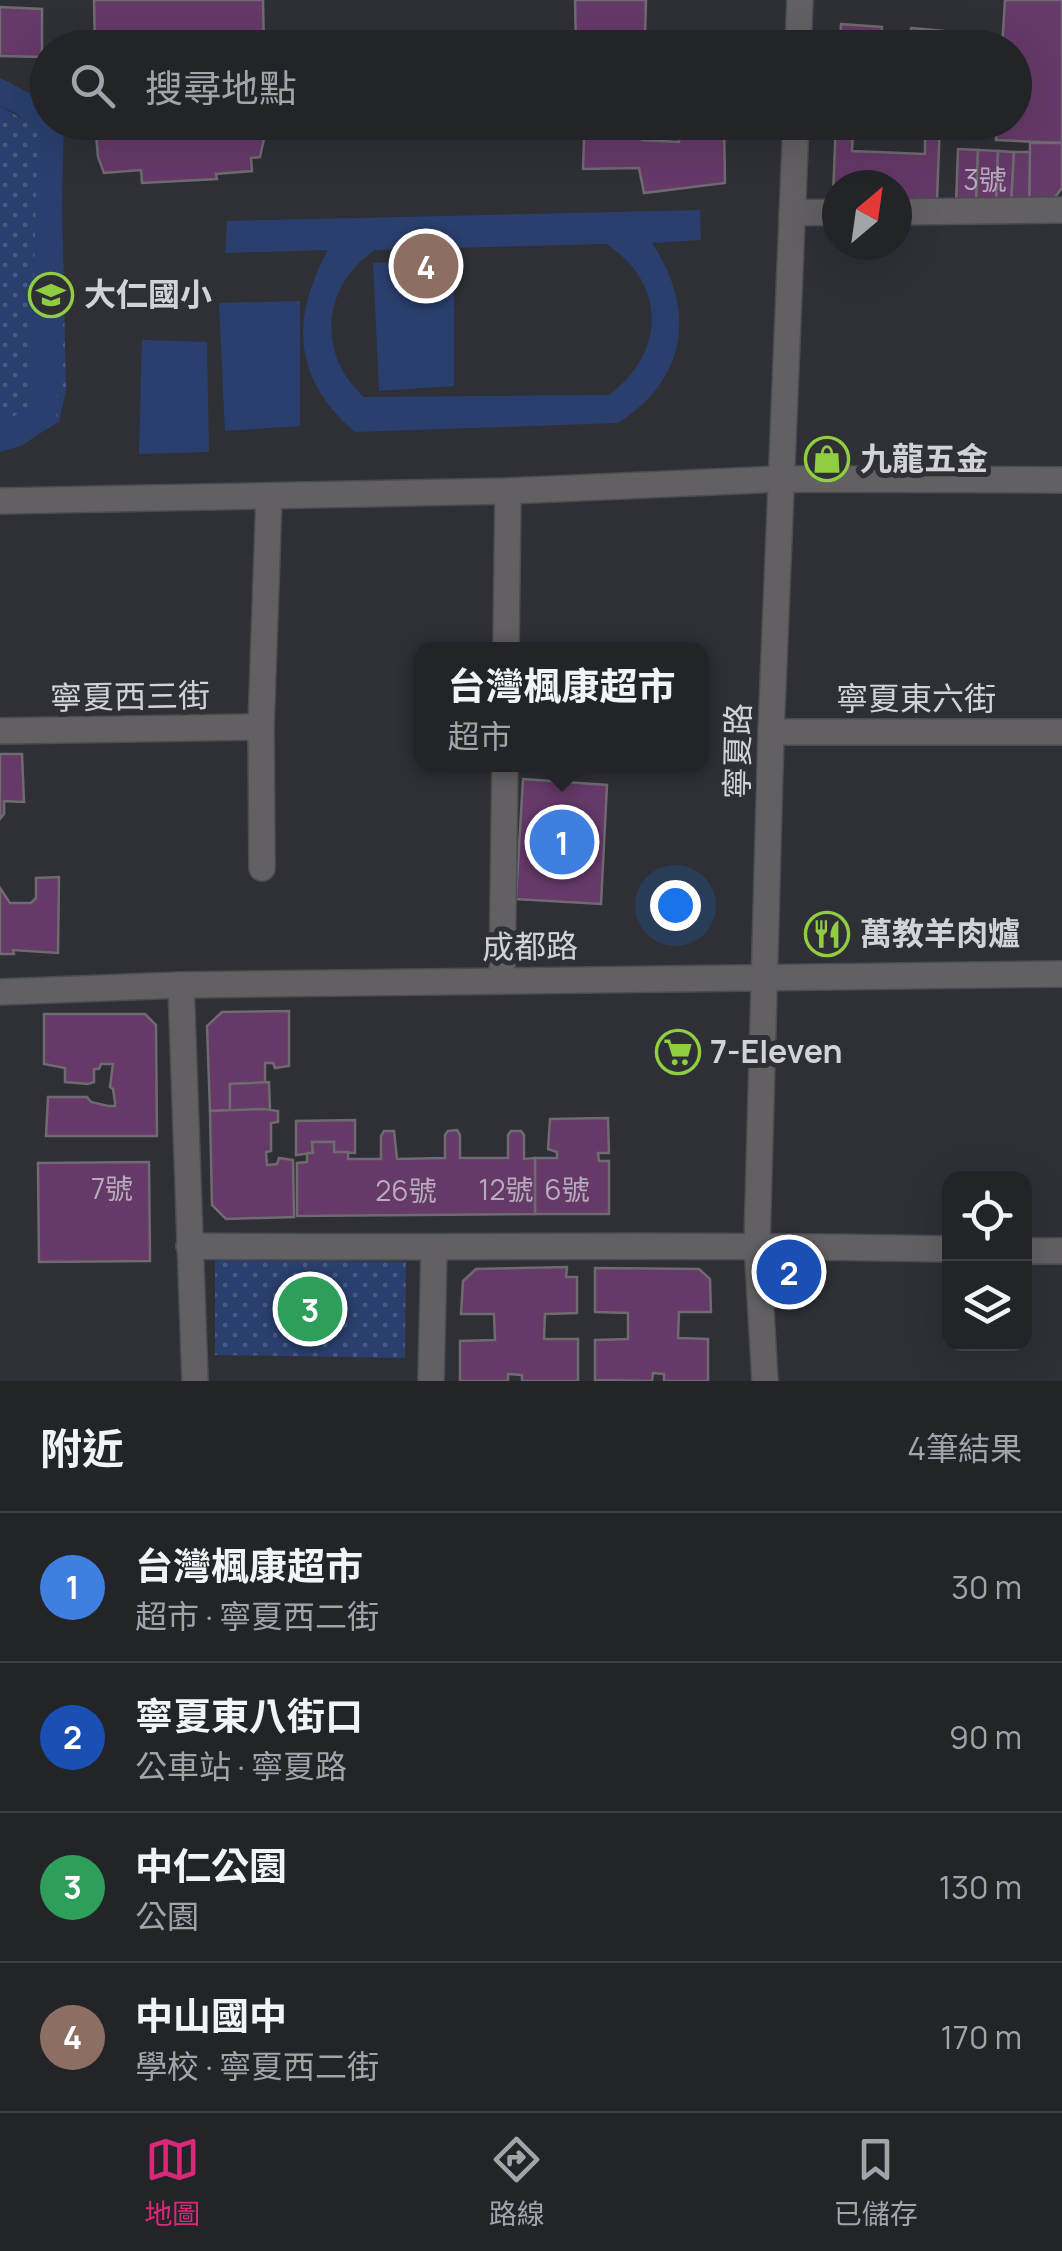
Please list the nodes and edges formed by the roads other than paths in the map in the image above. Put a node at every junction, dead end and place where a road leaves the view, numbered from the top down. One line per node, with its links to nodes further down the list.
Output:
1 (800, 0): 2 (street)
2 (799, 30)
3 (795, 140): 7 (street, 寧夏路)
4 (1062, 210): 6 (street)
5 (822, 212): 7 (street)
6 (912, 212)
7 (792, 213): 8 (street, 寧夏路)
8 (780, 480): 9 (street); 10 (street); 16 (street, 寧夏路)
9 (1062, 480)
10 (508, 492): 11 (street); 13 (street)
11 (269, 496): 12 (street); 14 (street)
12 (0, 501)
13 (506, 642)
14 (261, 728): 15 (street, 寧夏西三街); 19 (street)
15 (0, 731)
16 (771, 732): 17 (street, 寧夏東六街); 21 (street, 寧夏路)
17 (1062, 732)
18 (505, 772): 22 (street)
19 (262, 868)
20 (1062, 974): 21 (street, 成都路)
21 (766, 976): 22 (street, 成都路); 25 (street, 寧夏路)
22 (502, 980): 23 (street, 成都路)
23 (181, 985): 24 (street, 成都路); 26 (street)
24 (0, 992)
25 (757, 1244): 27 (street); 28 (street); 33 (street, 寧夏路)
26 (189, 1246): 28 (street); 31 (street)
27 (942, 1249)
28 (434, 1250): 32 (street)
29 (1032, 1250): 30 (street)
30 (1062, 1252)
31 (195, 1381)
32 (431, 1381)
33 (766, 1381)

